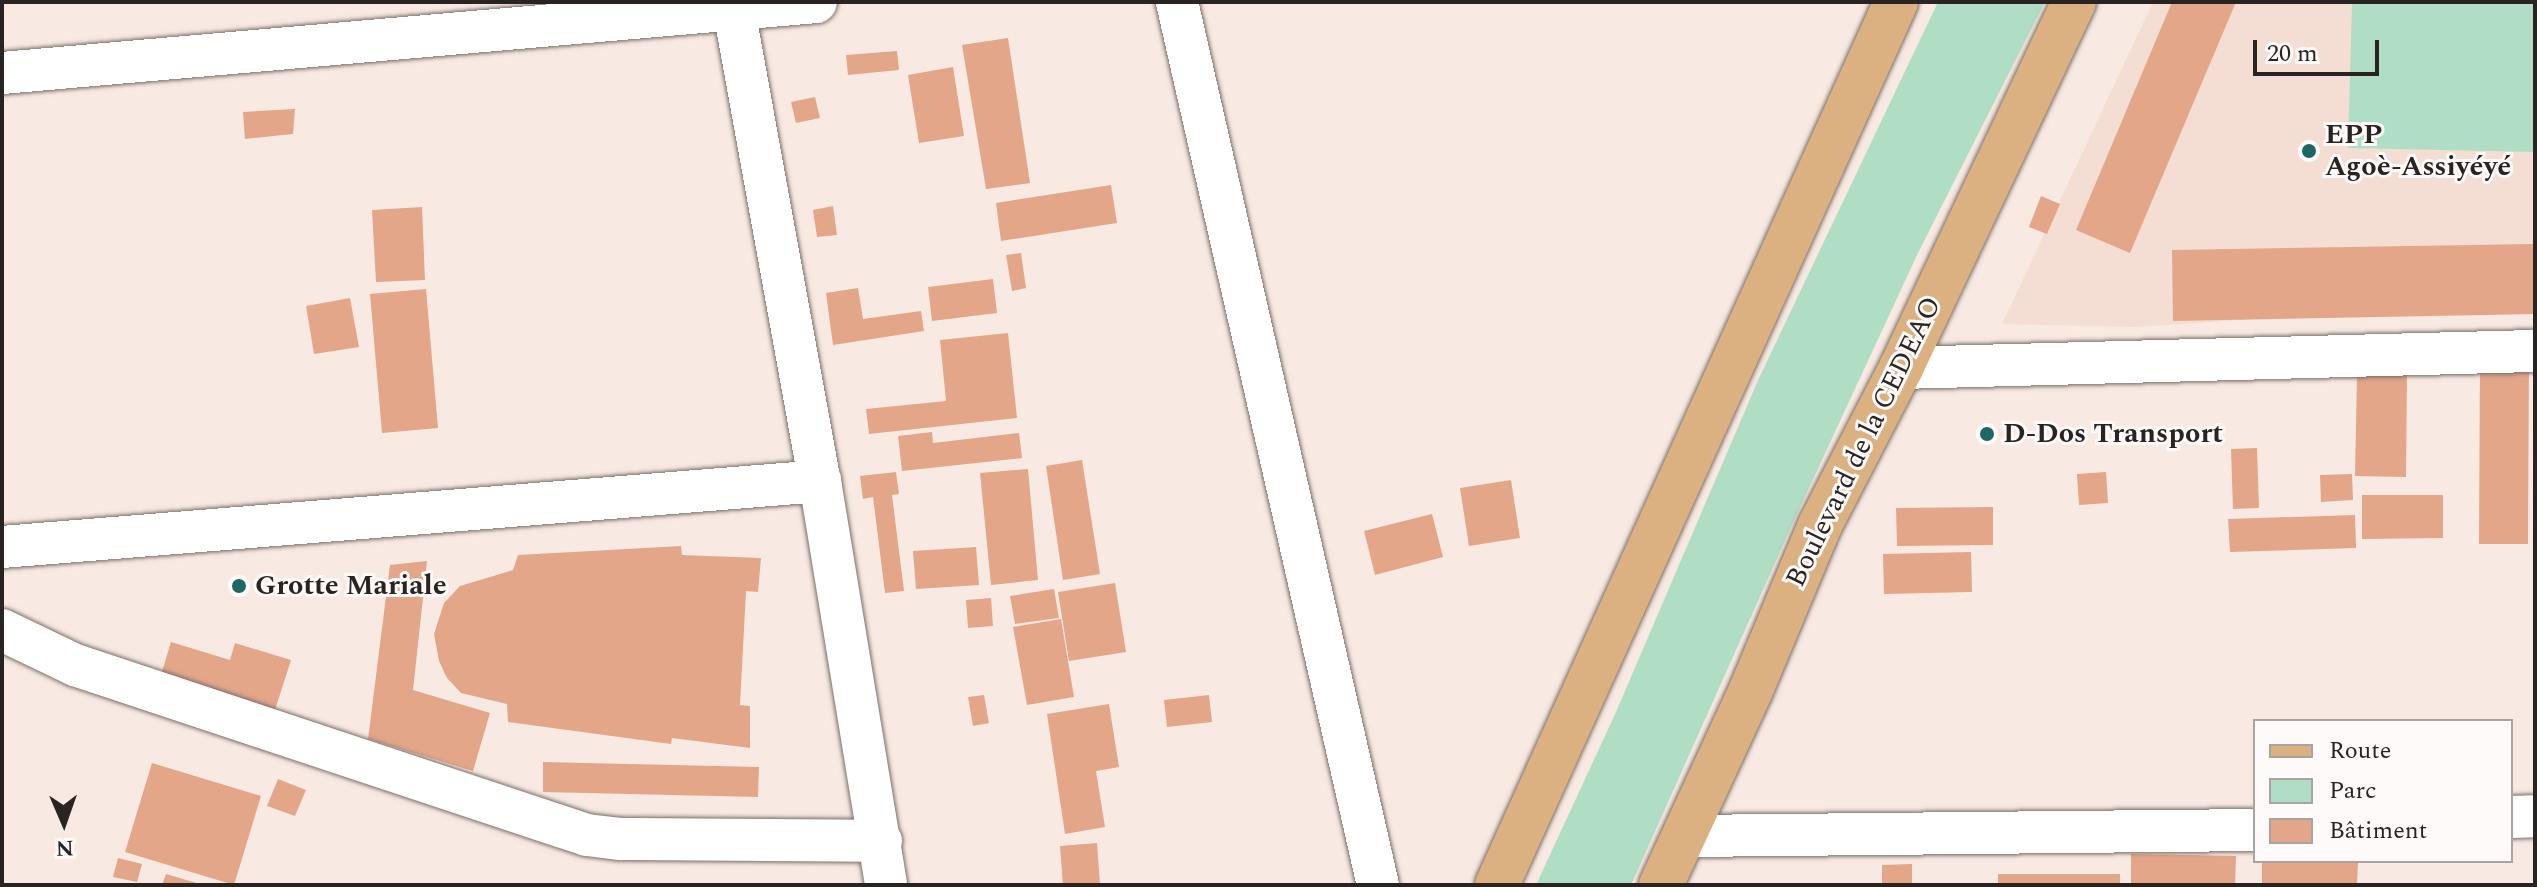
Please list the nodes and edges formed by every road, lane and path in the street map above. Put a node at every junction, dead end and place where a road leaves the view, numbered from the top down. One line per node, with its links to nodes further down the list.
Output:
1 (816, 2): 5 (street)
2 (1177, 2): 18 (street)
3 (1896, 2): 19 (main road)
4 (2074, 2): 8 (main road, Boulevard de la CEDEAO)
5 (734, 10): 6 (street); 9 (street)
6 (2, 73)
7 (2535, 351): 8 (street)
8 (1901, 368): 15 (main road, Boulevard de la CEDEAO)
9 (820, 481): 10 (street); 16 (street)
10 (2, 547)
11 (2, 630): 16 (street)
12 (2535, 816): 13 (street)
13 (2513, 817)
14 (2253, 830): 15 (street)
15 (1685, 836): 20 (main road, Boulevard de la CEDEAO)
16 (881, 841): 17 (street)
17 (886, 885)
18 (1378, 885)
19 (1497, 885)
20 (1661, 885)

